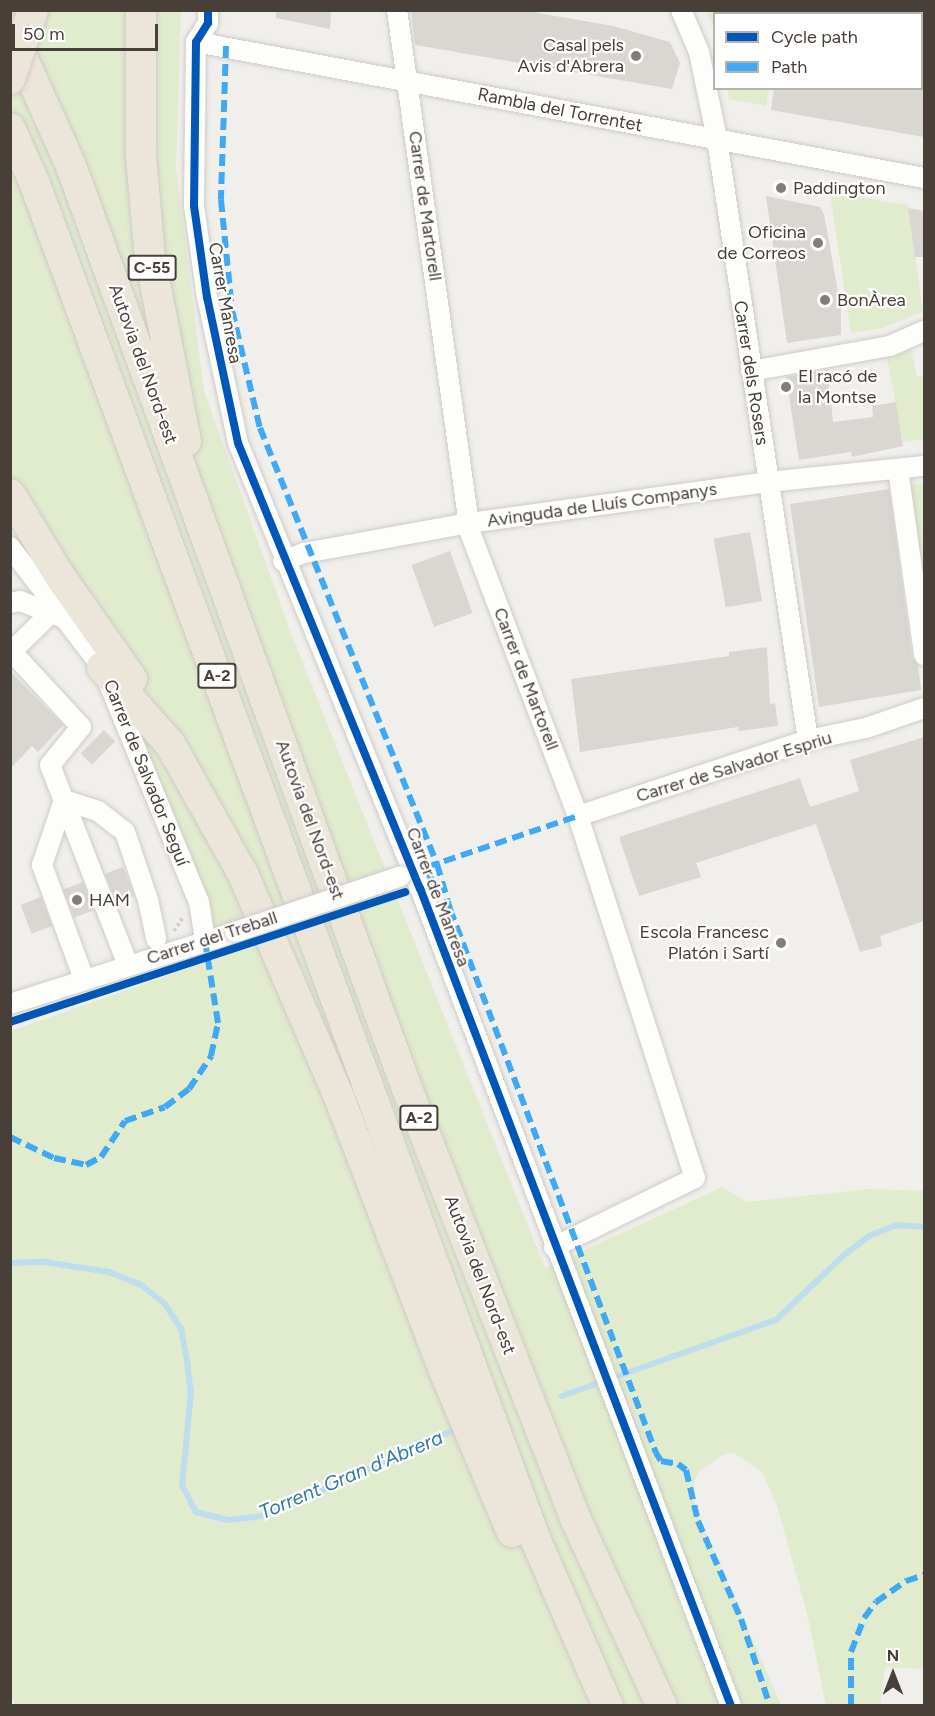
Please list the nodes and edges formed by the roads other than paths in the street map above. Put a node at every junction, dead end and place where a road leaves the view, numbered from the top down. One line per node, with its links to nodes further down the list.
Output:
1 (33, 10): 8 (highway, bridge)
2 (141, 10): 19 (highway, C-55)
3 (208, 10): 7 (street)
4 (397, 10): 9 (street, Carrer de Martorell)
5 (681, 10): 11 (street, Carrer dels Rosers)
6 (10, 30): 19 (highway, Autovia del Nord-est / A-2)
7 (196, 42): 9 (street, Rambla del Torrentet); 22 (street, Carrer Manresa)
8 (10, 79)
9 (407, 80): 11 (street, Rambla del Torrentet); 20 (street, Carrer de Martorell)
10 (10, 128): 40 (highway, Autovia del Nord-est / A-2)
11 (717, 139): 12 (street, Rambla del Torrentet); 14 (street, Carrer dels Rosers)
12 (924, 178)
13 (924, 331): 14 (street)
14 (751, 371): 17 (street, Carrer dels Rosers)
15 (924, 466): 16 (street, Avinguda de Lluís Companys)
16 (898, 469): 17 (street, Avinguda de Lluís Companys); 26 (street)
17 (768, 482): 20 (street, Avinguda de Lluís Companys); 29 (street, Carrer dels Rosers)
18 (10, 494): 30 (highway)
19 (200, 521): 42 (highway, Autovia del Nord-est / A-2)
20 (469, 523): 22 (street, Avinguda de Lluís Companys); 32 (street, Carrer de Martorell)
21 (10, 548): 24 (street, Carrer de Salvador Seguí)
22 (283, 561): 33 (street, Carrer de Manresa)
23 (10, 603): 24 (street, Carrer de Salvador Seguí)
24 (56, 615): 25 (street); 27 (street, Carrer de Salvador Seguí)
25 (11, 653): 31 (street)
26 (924, 655)
27 (102, 667): 30 (highway); 35 (street, Carrer de Salvador Seguí)
28 (924, 708): 29 (street, Carrer de Salvador Espriu)
29 (808, 740): 32 (street, Carrer de Salvador Espriu)
30 (170, 744): 40 (highway)
31 (64, 800): 34 (street); 36 (street); 37 (street)
32 (578, 816): 39 (street, Carrer de Martorell)
33 (407, 874): 35 (street, Carrer del Treball, bridge); 39 (street, Carrer de Manresa)
34 (156, 939)
35 (205, 941): 36 (street, Carrer del Treball)
36 (128, 965): 37 (street, Carrer del Treball)
37 (84, 979): 38 (street, Carrer del Treball)
38 (10, 1004)
39 (554, 1247): 43 (street, Carrer de Manresa)
40 (590, 1666): 41 (highway, Autovia del Nord-est / A-2)
41 (608, 1706)
42 (662, 1706)
43 (731, 1706)

